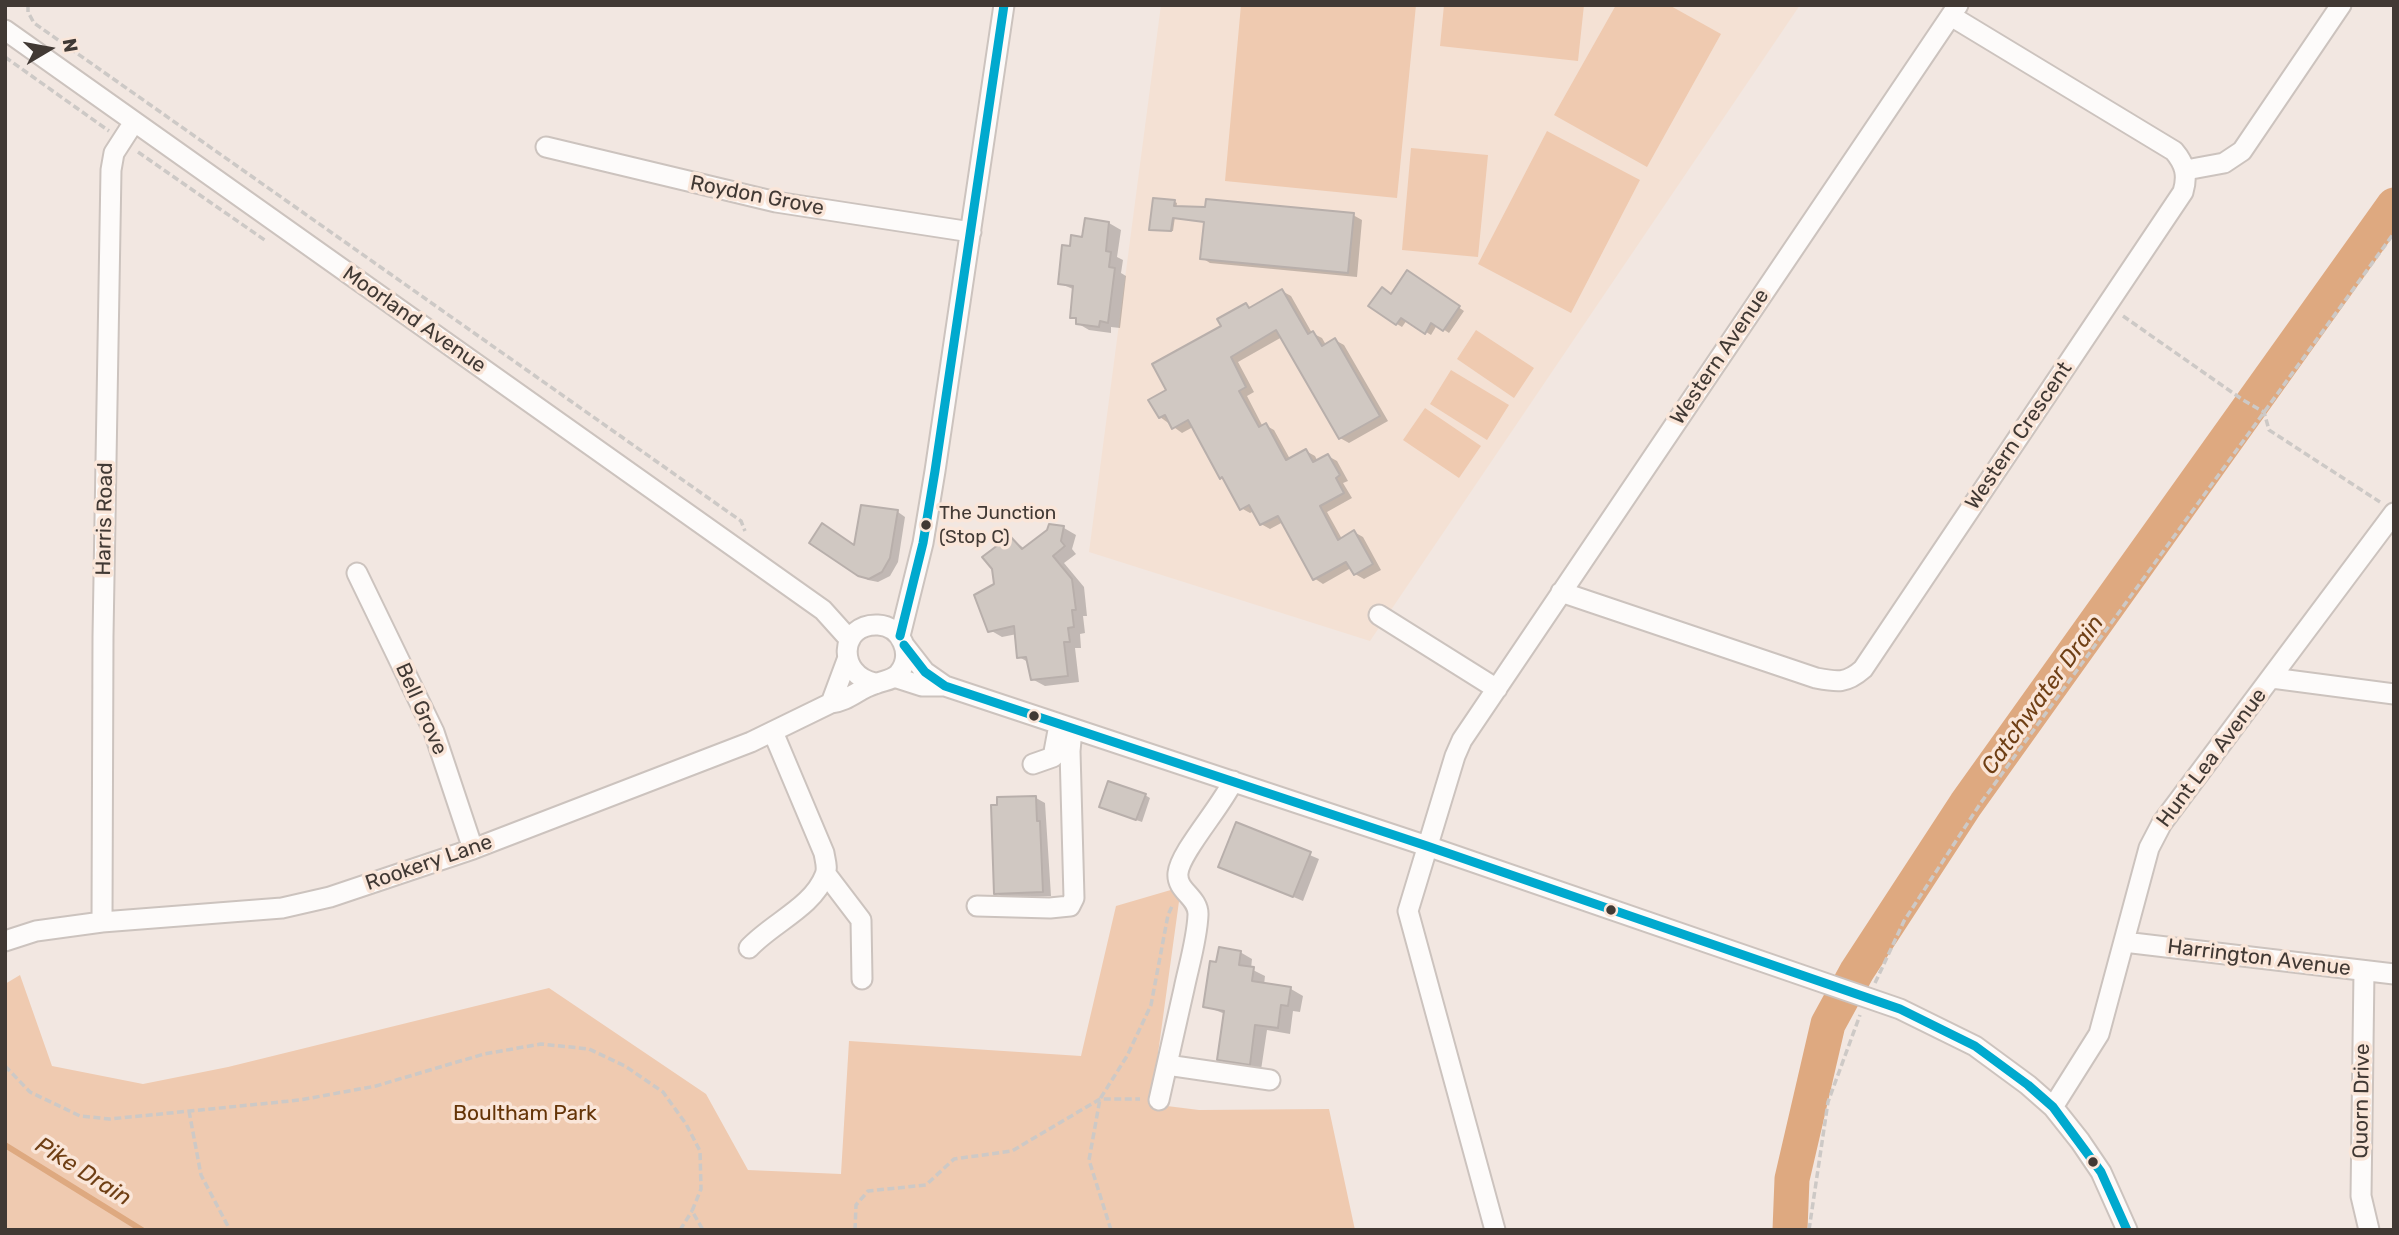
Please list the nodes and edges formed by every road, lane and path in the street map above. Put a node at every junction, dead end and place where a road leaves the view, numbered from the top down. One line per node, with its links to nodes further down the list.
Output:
1 (27, 5): 14 (path)
2 (1004, 5): 9 (street)
3 (2341, 5): 8 (street)
4 (1955, 11): 8 (street); 17 (street, Western Avenue)
5 (5, 30): 6 (street, Moorland Avenue)
6 (134, 122): 14 (street, Moorland Avenue); 39 (street, Harris Road)
7 (546, 147): 9 (street, Roydon Grove)
8 (2186, 170): 11 (street, Western Crescent)
9 (971, 232): 16 (street)
10 (2394, 233): 12 (path)
11 (2107, 305): 12 (path); 17 (street, Western Crescent)
12 (2264, 412): 13 (path); 46 (path)
13 (2388, 508): 24 (street, Hunt Lea Avenue)
14 (753, 559): 18 (street, Moorland Avenue)
15 (357, 573): 35 (street, Bell Grove)
16 (915, 583): 20 (street); 22 (street)
17 (1561, 592): 27 (street, Western Avenue)
18 (823, 610): 20 (street, Moorland Avenue); 21 (street, Moorland Avenue)
19 (1379, 615): 27 (street)
20 (877, 625): 21 (street); 22 (street)
21 (850, 640): 23 (street)
22 (902, 641): 25 (street); 26 (street)
23 (848, 660): 25 (street); 29 (street)
24 (2272, 678): 28 (street); 41 (street, Hunt Lea Avenue)
25 (884, 680): 26 (street); 29 (street, Rookery Lane)
26 (944, 685): 30 (street)
27 (1497, 689): 34 (street, Western Avenue)
28 (2394, 694)
29 (831, 703): 31 (street, Rookery Lane)
30 (1066, 727): 32 (street); 33 (street); 38 (street)
31 (773, 732): 35 (street, Rookery Lane); 36 (street)
32 (1033, 764)
33 (1233, 780): 34 (street); 37 (street)
34 (1427, 846): 46 (street); 60 (street, Western Avenue)
35 (473, 849): 39 (street, Rookery Lane)
36 (825, 874): 42 (street); 45 (street)
37 (1181, 887): 47 (street); 50 (path)
38 (977, 906)
39 (102, 922): 40 (street, Rookery Lane)
40 (5, 941)
41 (2124, 942): 43 (street, Harrington Avenue); 52 (street, Hunt Lea Avenue)
42 (749, 948)
43 (2364, 971): 44 (street, Harrington Avenue); 63 (street, Quorn Drive)
44 (2394, 974)
45 (862, 979)
46 (1865, 996): 52 (street); 61 (path)
47 (1167, 1065): 49 (street); 51 (street)
48 (5, 1066): 53 (path)
49 (1270, 1080)
50 (1100, 1099): 51 (path); 58 (path); 59 (path)
51 (1152, 1099)
52 (2053, 1107): 62 (street)
53 (189, 1111): 54 (path); 55 (path)
54 (692, 1211): 56 (path); 57 (path)
55 (230, 1230)
56 (680, 1230)
57 (703, 1230)
58 (855, 1230)
59 (1111, 1230)
60 (1495, 1230)
61 (1809, 1230)
62 (2127, 1230)
63 (2369, 1230)

